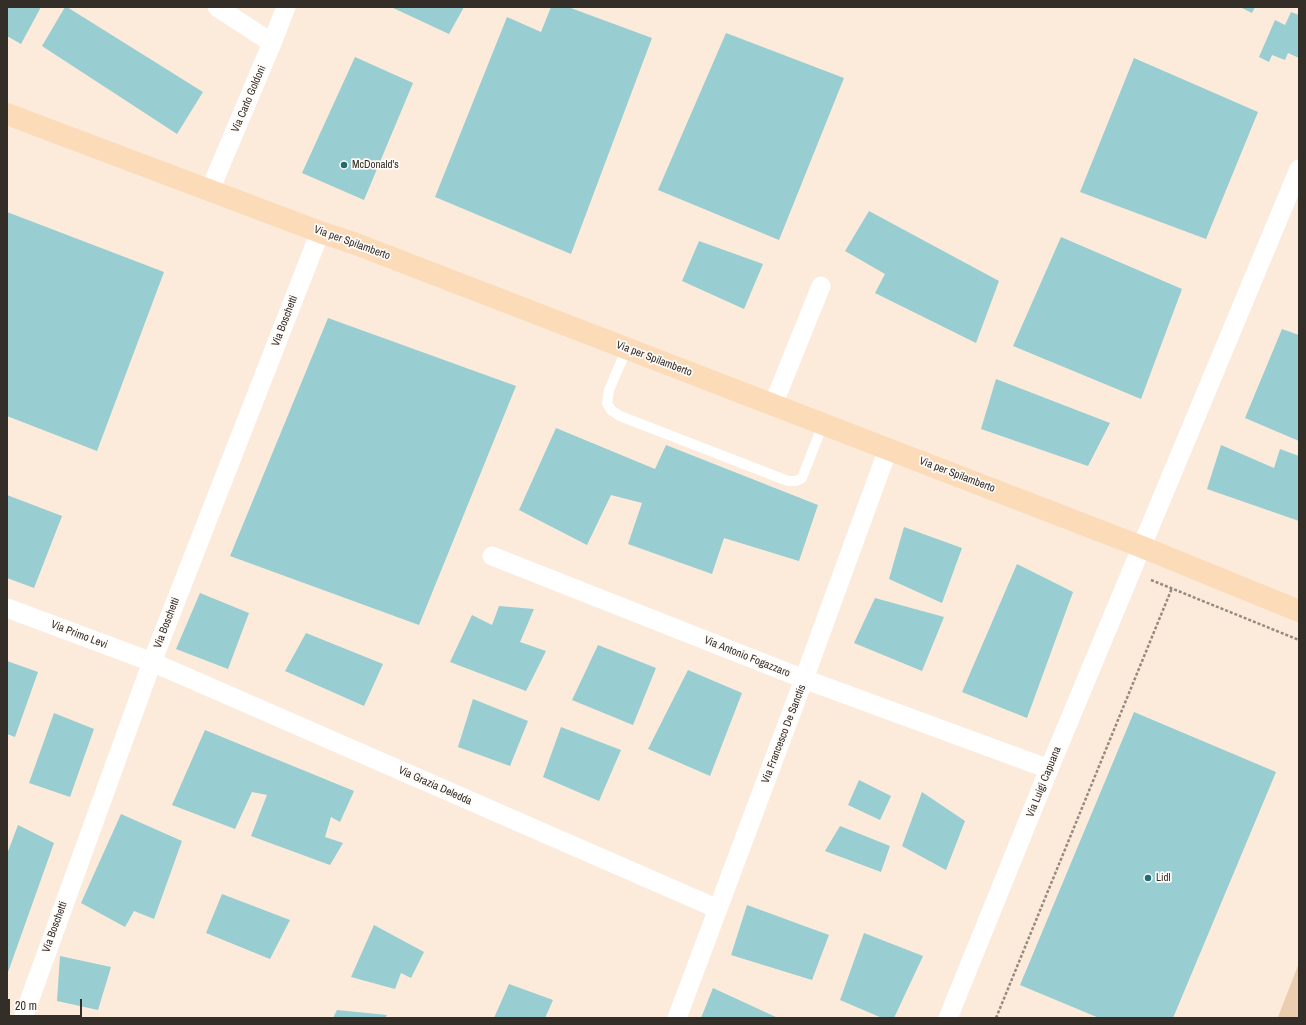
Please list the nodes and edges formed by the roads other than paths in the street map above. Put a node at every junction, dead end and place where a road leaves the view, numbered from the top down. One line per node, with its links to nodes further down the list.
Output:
1 (217, 7): 3 (street)
2 (286, 7): 3 (street, Via Carlo Goldoni)
3 (272, 43): 6 (street, Via Carlo Goldoni)
4 (7, 114): 6 (main road, Via per Spilamberto)
5 (1299, 169): 13 (street, Via Luigi Capuana)
6 (210, 190): 7 (main road, Via per Spilamberto)
7 (320, 232): 9 (main road, Via per Spilamberto); 17 (street, Via Boschetti)
8 (821, 286): 10 (street)
9 (627, 348): 10 (main road, Via per Spilamberto); 11 (lane)
10 (773, 405): 11 (main road, Via per Spilamberto)
11 (823, 424): 12 (main road, Via per Spilamberto)
12 (888, 449): 13 (main road, Via per Spilamberto); 18 (street, Via Francesco De Sanctis)
13 (1142, 547): 16 (main road, Via per Spilamberto); 19 (street, Via Luigi Capuana)
14 (492, 556): 18 (street, Via Antonio Fogazzaro)
15 (7, 608): 17 (street, Via Primo Levi)
16 (1299, 611)
17 (152, 662): 20 (street, Via Grazia Deledda); 21 (street, Via Boschetti)
18 (804, 679): 19 (street, Via Antonio Fogazzaro); 20 (street, Via Francesco De Sanctis)
19 (1049, 769): 23 (street, Via Luigi Capuana)
20 (718, 909): 22 (street, Via Francesco De Sanctis)
21 (22, 1018)
22 (677, 1018)
23 (948, 1018)

